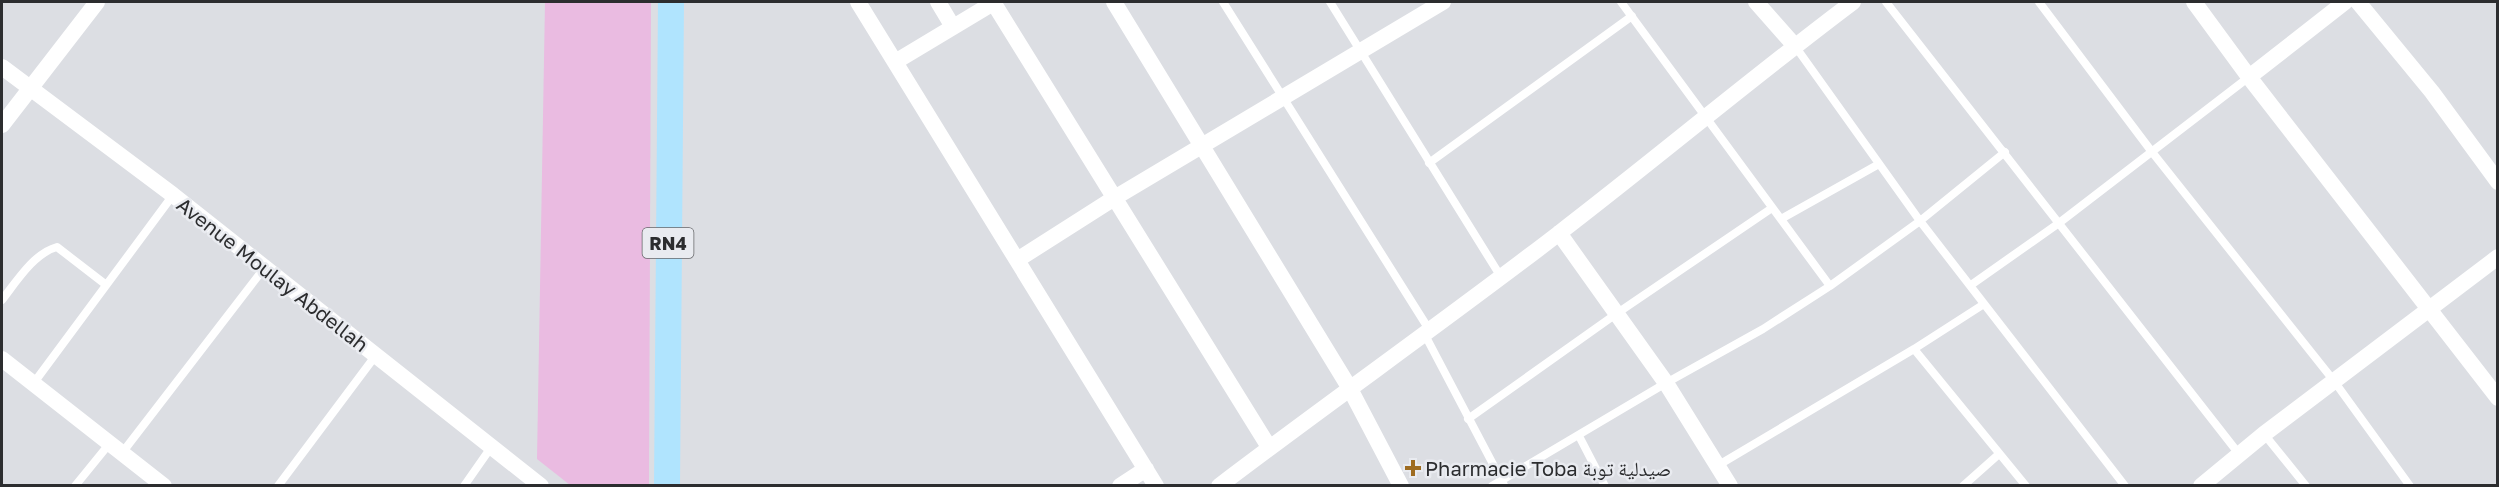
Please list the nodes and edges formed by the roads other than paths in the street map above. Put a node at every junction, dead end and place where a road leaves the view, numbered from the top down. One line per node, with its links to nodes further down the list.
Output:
1 (97, 2): 25 (street)
2 (671, 2): 78 (main road, RN4)
3 (858, 2): 22 (street)
4 (938, 2): 19 (street)
5 (994, 2): 19 (street); 36 (street)
6 (1114, 2): 29 (street)
7 (1223, 2): 26 (lane)
8 (1330, 2): 21 (lane)
9 (1443, 2): 21 (street)
10 (1621, 2): 18 (lane)
11 (1756, 2): 20 (street)
12 (1853, 2): 20 (street)
13 (1886, 2): 30 (lane)
14 (2039, 2): 31 (lane)
15 (2194, 2): 24 (street)
16 (2345, 2): 24 (street)
17 (2358, 2): 34 (street)
18 (1632, 16): 27 (lane); 32 (lane)
19 (953, 27): 22 (street)
20 (1795, 46): 27 (street); 33 (lane)
21 (1360, 52): 26 (street); 32 (lane)
22 (895, 62): 43 (street)
23 (2, 68): 25 (street, Avenue Moulay Abdellah)
24 (2249, 77): 31 (lane); 51 (street)
25 (29, 88): 28 (street); 35 (street, Avenue Moulay Abdellah)
26 (1284, 96): 29 (street); 53 (lane)
27 (1706, 118): 37 (lane); 41 (street)
28 (2, 125)
29 (1202, 145): 36 (street); 60 (street)
30 (2005, 152): 39 (lane); 40 (lane)
31 (2152, 152): 40 (lane); 57 (lane)
32 (1429, 163): 45 (lane)
33 (1879, 164): 38 (lane); 39 (lane)
34 (2498, 182)
35 (172, 195): 44 (street, Avenue Moulay Abdellah); 46 (lane)
36 (1116, 197): 43 (street); 66 (street)
37 (1772, 208): 38 (lane); 52 (lane)
38 (1780, 219): 48 (lane)
39 (1920, 221): 47 (lane); 48 (lane)
40 (2059, 223): 47 (lane); 69 (lane)
41 (1559, 233): 45 (street); 52 (street)
42 (2498, 257): 51 (street)
43 (1017, 260): 71 (street)
44 (265, 267): 55 (street, Avenue Moulay Abdellah); 67 (lane)
45 (1501, 277): 53 (street)
46 (105, 284): 49 (lane); 59 (lane)
47 (1971, 285): 50 (lane)
48 (1830, 286): 58 (lane)
49 (2, 300)
50 (1984, 304): 54 (lane); 88 (lane)
51 (2430, 309): 57 (street); 61 (street)
52 (1616, 314): 58 (street); 62 (lane)
53 (1427, 333): 60 (street); 62 (lane)
54 (1914, 349): 68 (lane); 70 (lane)
55 (376, 355): 65 (street, Avenue Moulay Abdellah); 75 (lane)
56 (2, 359): 59 (street)
57 (2334, 381): 63 (street); 91 (lane)
58 (1666, 383): 64 (lane); 70 (street)
59 (33, 384): 67 (street)
60 (1349, 387): 66 (street); 82 (street)
61 (2498, 398)
62 (1468, 419): 72 (lane)
63 (2264, 434): 69 (street); 90 (lane)
64 (1579, 436): 72 (lane); 84 (lane)
65 (492, 446): 76 (lane); 77 (street, Avenue Moulay Abdellah)
66 (1269, 447): 81 (street)
67 (116, 448): 73 (lane); 74 (street)
68 (1999, 454): 86 (lane); 87 (lane)
69 (2239, 454): 89 (street)
70 (1717, 466): 85 (street)
71 (1146, 469): 79 (street); 80 (street)
72 (1503, 483): 83 (lane)
73 (75, 486)
74 (164, 486)
75 (278, 486)
76 (464, 486)
77 (541, 486)
78 (667, 486)
79 (1120, 486)
80 (1156, 486)
81 (1219, 486)
82 (1401, 486)
83 (1492, 486)
84 (1605, 486)
85 (1730, 486)
86 (1963, 486)
87 (2026, 486)
88 (2125, 486)
89 (2201, 486)
90 (2306, 486)
91 (2410, 486)

